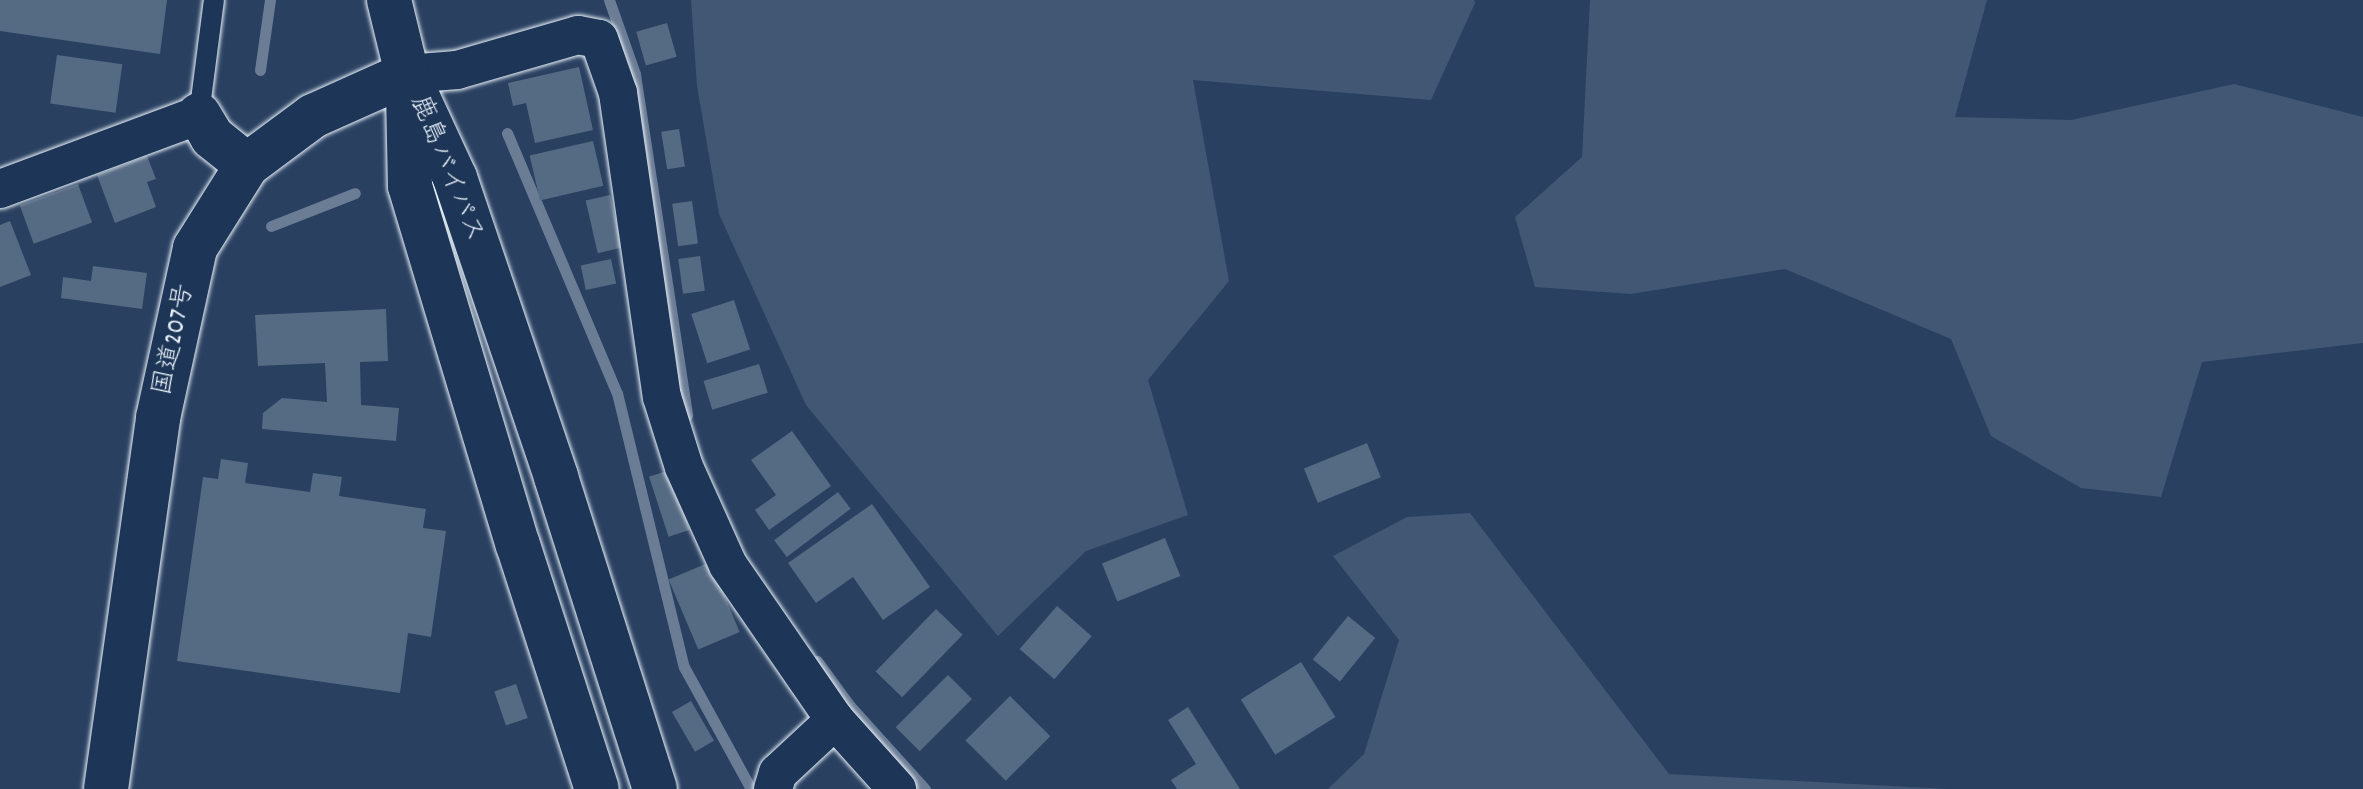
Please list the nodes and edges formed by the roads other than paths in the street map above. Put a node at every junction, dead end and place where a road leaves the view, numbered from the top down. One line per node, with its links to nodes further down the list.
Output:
1 (214, 0): 4 (lane)
2 (389, 0): 3 (main road)
3 (407, 74): 5 (main road, 国道207号); 7 (street); 9 (main road, 鹿島バイパス); 10 (main road, 鹿島バイパス)
4 (199, 115): 5 (main road); 6 (street)
5 (247, 165): 8 (main road, 国道207号)
6 (0, 189)
7 (835, 720): 11 (street); 12 (street)
8 (106, 789)
9 (597, 789)
10 (655, 789)
11 (773, 789)
12 (897, 789)

